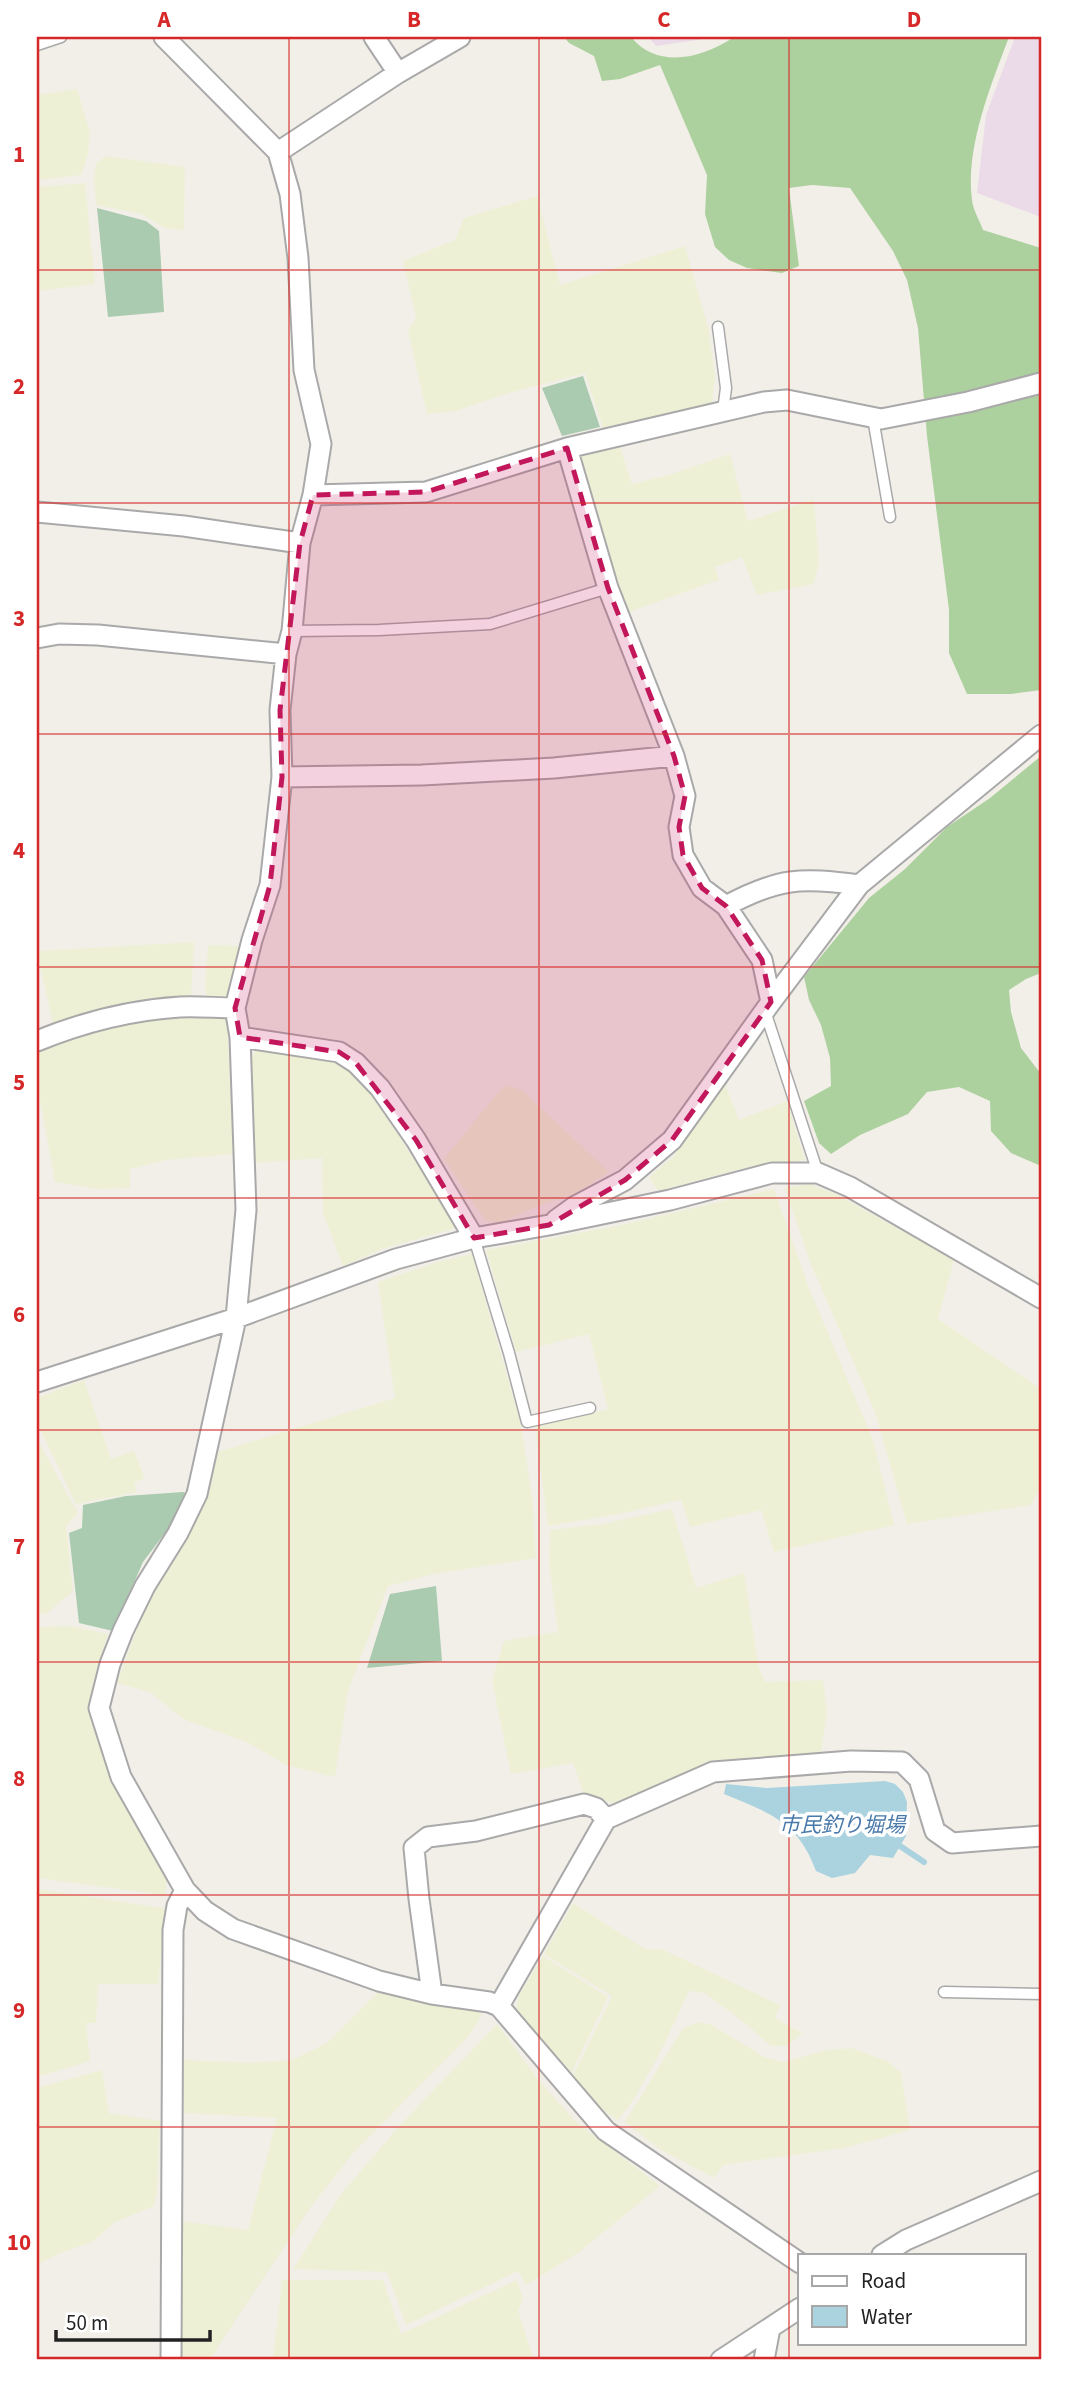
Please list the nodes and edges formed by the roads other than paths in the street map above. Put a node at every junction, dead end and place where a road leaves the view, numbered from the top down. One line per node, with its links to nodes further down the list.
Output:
1 (61, 37): 5 (lane)
2 (164, 37): 7 (street)
3 (374, 37): 6 (street)
4 (460, 37): 6 (street)
5 (37, 45)
6 (398, 73): 7 (street)
7 (278, 152): 13 (street)
8 (718, 327): 10 (lane)
9 (1041, 383): 11 (street)
10 (723, 411): 11 (street); 12 (street)
11 (873, 418): 15 (lane)
12 (567, 448): 13 (street); 17 (street)
13 (313, 495): 16 (street)
14 (37, 512): 16 (street)
15 (890, 517)
16 (300, 543): 18 (street)
17 (608, 588): 18 (lane); 22 (street)
18 (292, 631): 20 (street)
19 (37, 638): 20 (street)
20 (286, 654): 23 (street)
21 (1041, 735): 24 (street)
22 (674, 757): 23 (street); 25 (street)
23 (282, 777): 27 (street)
24 (859, 885): 25 (street); 26 (street)
25 (726, 906): 26 (street)
26 (768, 1006): 30 (lane); 31 (street)
27 (235, 1008): 28 (street); 29 (street)
28 (240, 1037): 32 (street); 34 (street)
29 (37, 1041)
30 (818, 1173): 31 (street); 33 (street)
31 (549, 1225): 32 (street)
32 (474, 1238): 34 (street); 36 (lane)
33 (1041, 1298)
34 (236, 1318): 35 (street); 39 (street)
35 (37, 1382)
36 (590, 1408)
37 (606, 1819): 38 (street); 41 (street); 43 (street)
38 (1041, 1836)
39 (185, 1890): 41 (street); 49 (street)
40 (944, 1992): 42 (lane)
41 (432, 1994): 43 (street)
42 (1041, 1994)
43 (499, 2006): 46 (street)
44 (1041, 2181): 45 (street)
45 (884, 2254)
46 (798, 2262)
47 (798, 2309): 48 (street)
48 (770, 2328): 50 (street); 51 (street)
49 (171, 2360)
50 (721, 2360)
51 (764, 2360)

